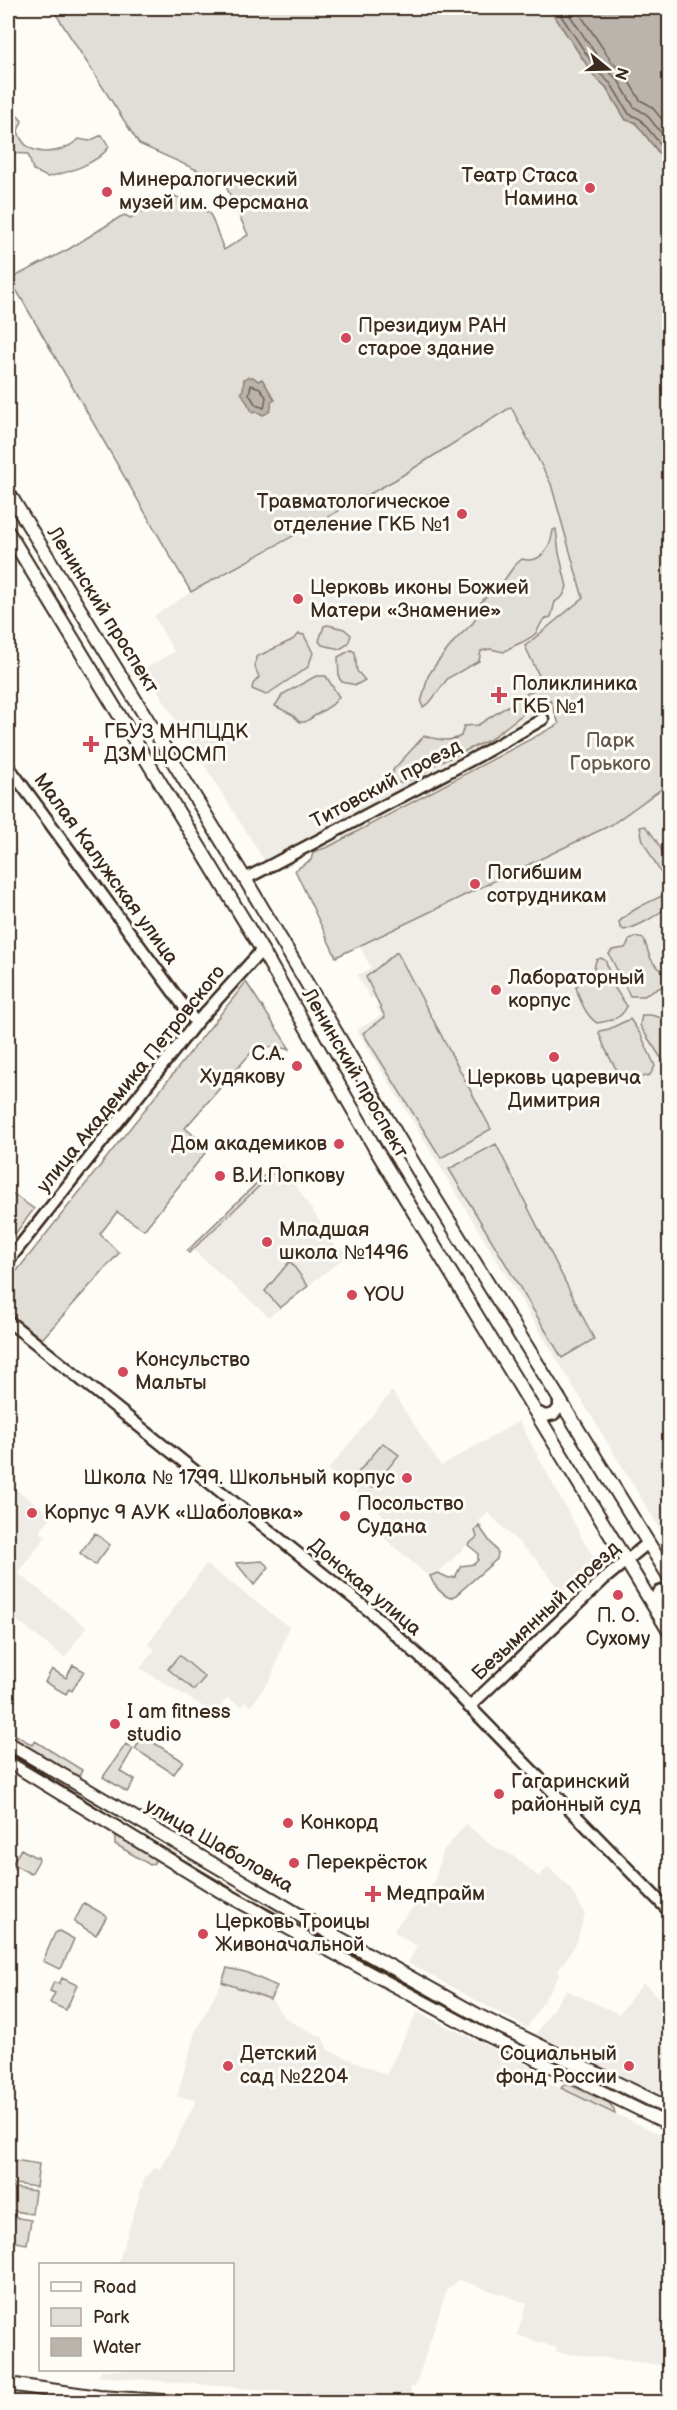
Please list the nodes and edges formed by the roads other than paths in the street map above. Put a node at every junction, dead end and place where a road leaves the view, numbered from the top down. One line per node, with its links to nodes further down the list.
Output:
1 (8, 492): 5 (main road, Ленинский проспект)
2 (8, 532): 6 (main road, Ленинский проспект)
3 (543, 719): 5 (street, Титовский проезд)
4 (8, 766): 7 (street, Малая Калужская улица)
5 (245, 879): 10 (main road, Ленинский проспект)
6 (262, 950): 7 (street, улица Академика Петровского); 11 (main road, Ленинский проспект)
7 (196, 1023): 8 (street, улица Академика Петровского)
8 (8, 1261)
9 (8, 1321): 18 (street, Донская улица)
10 (559, 1397): 11 (street); 12 (main road, Ленинский проспект)
11 (535, 1410): 13 (main road, Ленинский проспект)
12 (648, 1543): 13 (street, Безымянный проезд); 14 (main road, Ленинский проспект)
13 (625, 1561): 16 (main road, Ленинский проспект); 18 (street, Безымянный проезд)
14 (669, 1578)
15 (669, 1589): 16 (street)
16 (656, 1611): 17 (main road, Ленинский проспект)
17 (669, 1633)
18 (469, 1707): 21 (street, Донская улица)
19 (9, 1748): 22 (main road, улица Шаболовка)
20 (8, 1761): 23 (main road, улица Шаболовка)
21 (669, 1912)
22 (669, 2109)
23 (669, 2124)
24 (8, 2384): 25 (main road)
25 (116, 2400): 26 (main road)
26 (182, 2403)

